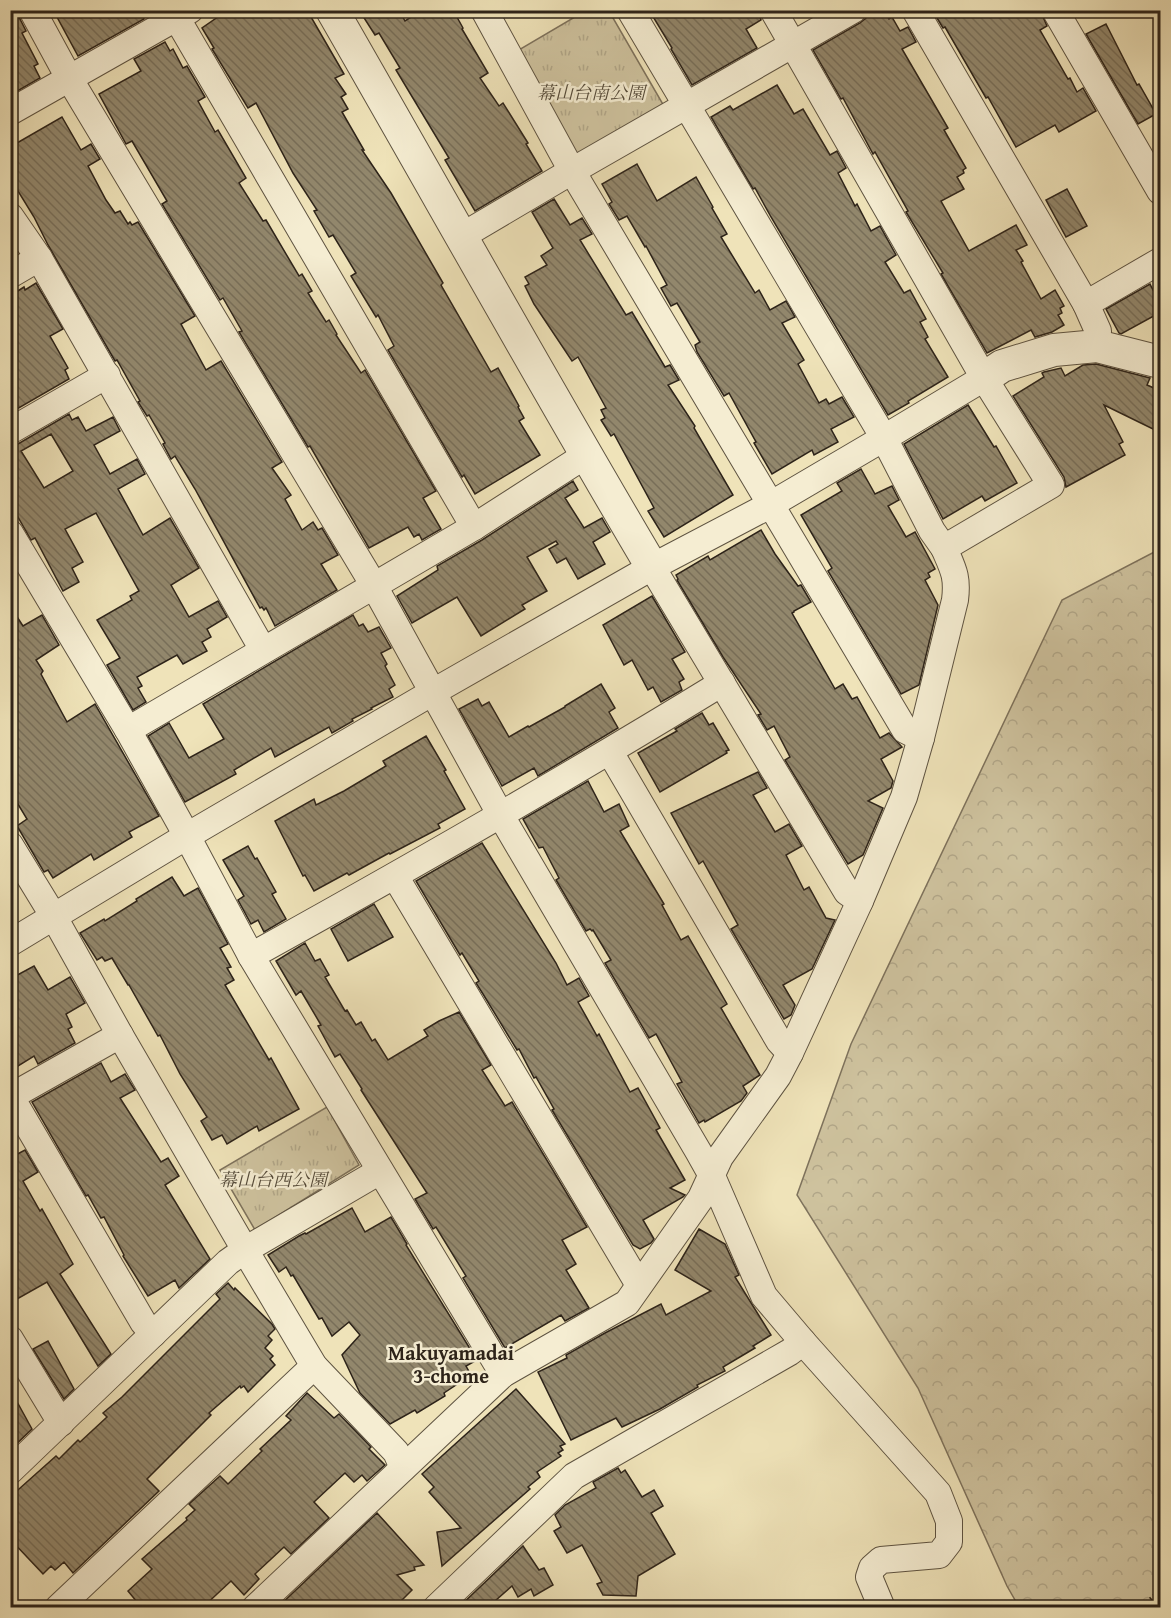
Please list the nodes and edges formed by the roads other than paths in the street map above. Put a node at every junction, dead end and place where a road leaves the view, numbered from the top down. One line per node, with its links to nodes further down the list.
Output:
1 (32, 10): 11 (street)
2 (332, 10): 17 (street)
3 (484, 10): 14 (street)
4 (630, 10): 12 (street)
5 (773, 10): 10 (street)
6 (853, 10): 10 (street)
7 (915, 10): 21 (street)
8 (1055, 10): 15 (street)
9 (179, 13): 11 (street); 30 (street)
10 (793, 45): 12 (street); 25 (street)
11 (69, 78): 13 (street); 34 (street)
12 (685, 106): 14 (street); 27 (street)
13 (10, 112)
14 (572, 171): 17 (street); 29 (street)
15 (1161, 191)
16 (10, 216): 18 (street)
17 (462, 236): 28 (street)
18 (39, 258): 20 (street); 24 (street)
19 (1161, 261): 21 (street)
20 (10, 275)
21 (1086, 304): 22 (street)
22 (1097, 346): 23 (street); 25 (street)
23 (1161, 362)
24 (106, 375): 26 (street); 35 (street)
25 (984, 378): 27 (street); 32 (street)
26 (10, 431)
27 (884, 438): 29 (street); 32 (street)
28 (586, 455): 30 (street); 33 (street)
29 (770, 505): 33 (street); 39 (street)
30 (474, 527): 34 (street)
31 (10, 533): 38 (street)
32 (944, 548): 39 (street)
33 (652, 567): 36 (street); 37 (street)
34 (373, 584): 35 (street); 37 (street)
35 (263, 650): 38 (street)
36 (722, 683): 40 (street); 45 (street)
37 (433, 692): 41 (street); 42 (street)
38 (128, 730): 42 (street)
39 (921, 738): 45 (street)
40 (610, 752): 41 (street); 50 (street)
41 (500, 814): 44 (street); 53 (street)
42 (188, 836): 46 (street); 48 (street)
43 (10, 845): 46 (street)
44 (394, 876): 48 (street); 55 (street)
45 (860, 901): 50 (street)
46 (54, 917): 47 (street); 49 (street)
47 (10, 943)
48 (251, 956): 52 (street)
49 (120, 1035): 51 (street); 54 (street)
50 (790, 1053): 53 (street)
51 (10, 1097): 56 (street)
52 (380, 1171): 54 (street); 60 (street)
53 (712, 1176): 55 (street); 58 (street)
54 (244, 1250): 56 (street); 59 (street)
55 (639, 1285): 60 (street)
56 (153, 1334): 61 (street)
57 (10, 1339): 61 (street)
58 (803, 1342): 66 (street); 67 (street)
59 (314, 1366): 62 (street); 64 (street)
60 (503, 1374): 62 (street)
61 (61, 1423): 63 (street)
62 (402, 1468): 65 (street)
63 (10, 1471)
64 (58, 1608)
65 (255, 1608)
66 (436, 1608)
67 (882, 1608)

